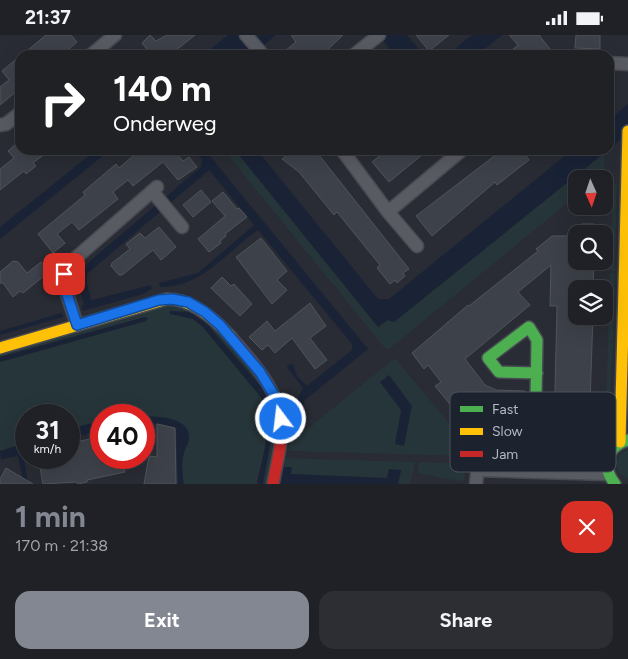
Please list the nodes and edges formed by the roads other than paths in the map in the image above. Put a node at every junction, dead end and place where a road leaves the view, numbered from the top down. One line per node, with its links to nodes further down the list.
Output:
1 (115, 35): 4 (street)
2 (246, 35): 5 (street)
3 (375, 39): 6 (street)
4 (97, 50)
5 (259, 50)
6 (361, 50)
7 (614, 63): 8 (street)
8 (628, 64)
9 (15, 117): 10 (street)
10 (0, 125)
11 (628, 131): 12 (street)
12 (628, 136): 22 (street)
13 (346, 155): 15 (street)
14 (456, 155): 15 (street)
15 (388, 212): 17 (street)
16 (182, 227): 18 (street)
17 (417, 246)
18 (77, 325): 19 (street); 25 (street)
19 (0, 348)
20 (537, 373): 20 (street); 21 (street)
21 (537, 392)
22 (624, 441)
23 (507, 472): 24 (street)
24 (611, 479)
25 (273, 484)

